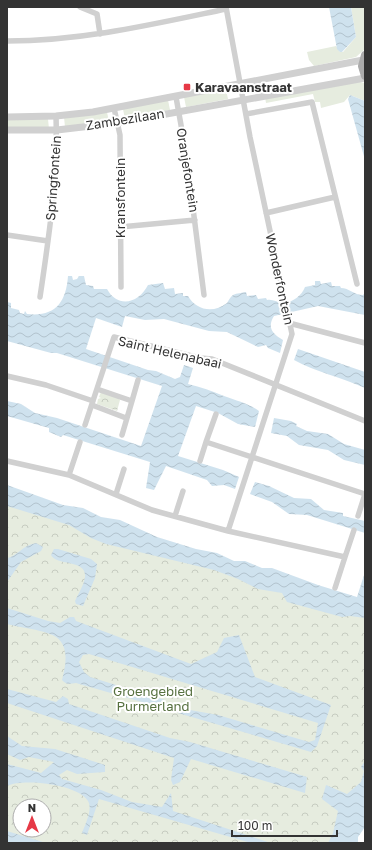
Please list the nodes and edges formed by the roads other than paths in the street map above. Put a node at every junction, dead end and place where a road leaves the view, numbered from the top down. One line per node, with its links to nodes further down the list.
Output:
1 (80, 7): 3 (street)
2 (226, 8): 3 (street); 7 (street)
3 (100, 34): 4 (street)
4 (7, 41)
5 (364, 57): 6 (main road); 7 (street, Zambezilaan)
6 (365, 77): 9 (street, Zambezilaan)
7 (240, 83): 8 (street, Zambezilaan); 9 (street)
8 (176, 97): 10 (street, Zambezilaan); 11 (street, Oranjefontein)
9 (243, 99): 11 (street, Zambezilaan); 12 (street, Wonderfontein)
10 (114, 108): 13 (street, Zambezilaan); 15 (street, Kransfontein)
11 (179, 111): 15 (street, Zambezilaan); 20 (street, Oranjefontein)
12 (246, 114): 18 (street); 19 (street, Wonderfontein)
13 (56, 116): 14 (street, Zambezilaan); 17 (street, Springfontein)
14 (7, 117)
15 (117, 122): 17 (street, Zambezilaan); 21 (street, Kransfontein)
16 (7, 130): 17 (street, Zambezilaan)
17 (57, 130): 23 (street, Springfontein)
18 (335, 198): 19 (street); 24 (street)
19 (266, 212): 28 (street, Wonderfontein)
20 (195, 220): 21 (street, Oranjefontein); 26 (street, Oranjefontein)
21 (120, 227): 25 (street, Kransfontein)
22 (7, 235): 23 (street)
23 (48, 241): 27 (street, Springfontein)
24 (357, 284)
25 (122, 288)
26 (204, 295)
27 (40, 297)
28 (289, 323): 29 (street); 32 (street, Wonderfontein)
29 (365, 343)
30 (7, 376): 35 (street)
31 (138, 380): 34 (street)
32 (276, 385): 33 (street, Saint Helenabaai); 38 (street); 43 (street, Wonderfontein)
33 (97, 389): 34 (street); 35 (street, Saint Helenabaai)
34 (132, 401): 37 (street)
35 (92, 403): 37 (street); 39 (street, Saint Helenabaai)
36 (216, 414): 42 (street)
37 (126, 418): 40 (street)
38 (365, 421)
39 (85, 425)
40 (122, 435)
41 (80, 442): 47 (street)
42 (206, 442): 43 (street); 45 (street)
43 (253, 456): 50 (street); 54 (street, Wonderfontein)
44 (7, 461): 47 (street)
45 (200, 461)
46 (124, 469): 49 (street)
47 (69, 474): 49 (street)
48 (183, 491): 51 (street)
49 (116, 494): 51 (street)
50 (365, 494): 52 (street)
51 (175, 516): 54 (street)
52 (358, 516)
53 (354, 530): 55 (street)
54 (228, 531): 55 (street)
55 (345, 557): 56 (street)
56 (336, 588)

